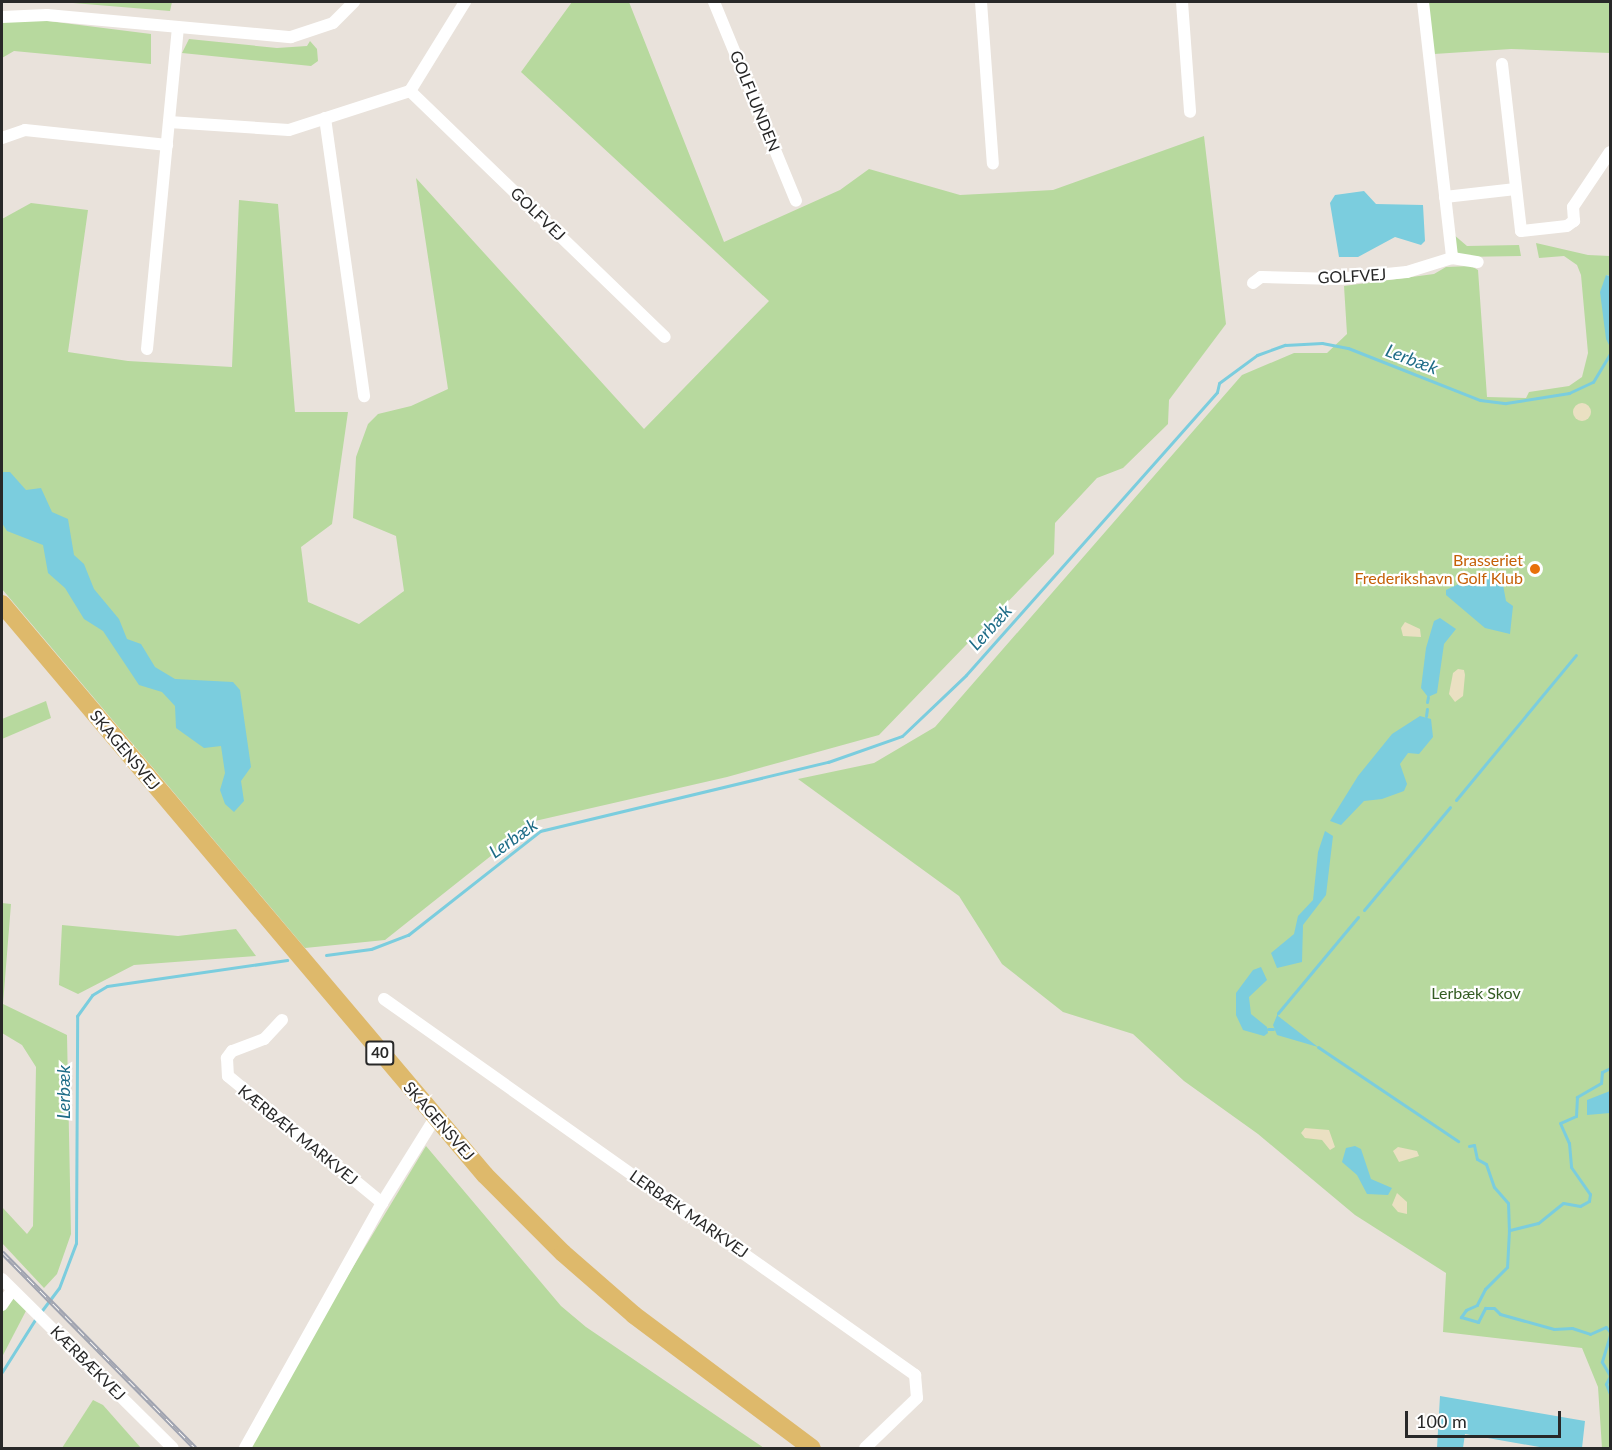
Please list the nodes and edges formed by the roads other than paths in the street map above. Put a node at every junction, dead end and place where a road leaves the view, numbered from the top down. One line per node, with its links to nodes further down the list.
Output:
1 (354, 2): 8 (street)
2 (465, 2): 10 (street)
3 (714, 2): 20 (street, GOLFLUNDEN)
4 (981, 2): 17 (street)
5 (1182, 2): 11 (street)
6 (1423, 2): 19 (street)
7 (2, 17): 8 (street)
8 (178, 28): 13 (street)
9 (1502, 64): 18 (street)
10 (410, 91): 12 (street); 24 (street, GOLFVEJ)
11 (1190, 112)
12 (325, 118): 13 (street); 26 (street)
13 (169, 122): 15 (street)
14 (2, 138): 15 (street)
15 (166, 145): 25 (street)
16 (1611, 152): 18 (street)
17 (993, 164)
18 (1516, 189): 19 (street)
19 (1445, 197): 21 (street)
20 (796, 201)
21 (1452, 258): 22 (street, GOLFVEJ); 23 (street, GOLFVEJ)
22 (1478, 262)
23 (1253, 283)
24 (665, 337)
25 (147, 349)
26 (364, 396)
27 (2, 604): 30 (main road, SKAGENSVEJ / 40)
28 (384, 999): 38 (street, LERBÆK MARKVEJ)
29 (282, 1020): 31 (street, KÆRBÆK MARKVEJ)
30 (435, 1118): 31 (street); 37 (main road, SKAGENSVEJ / 40)
31 (382, 1203): 36 (street)
32 (2, 1279): 33 (street, KÆRBÆKVEJ)
33 (12, 1290): 34 (street); 35 (street, KÆRBÆKVEJ)
34 (2, 1305)
35 (173, 1449)
36 (245, 1449)
37 (812, 1449)
38 (865, 1449)

